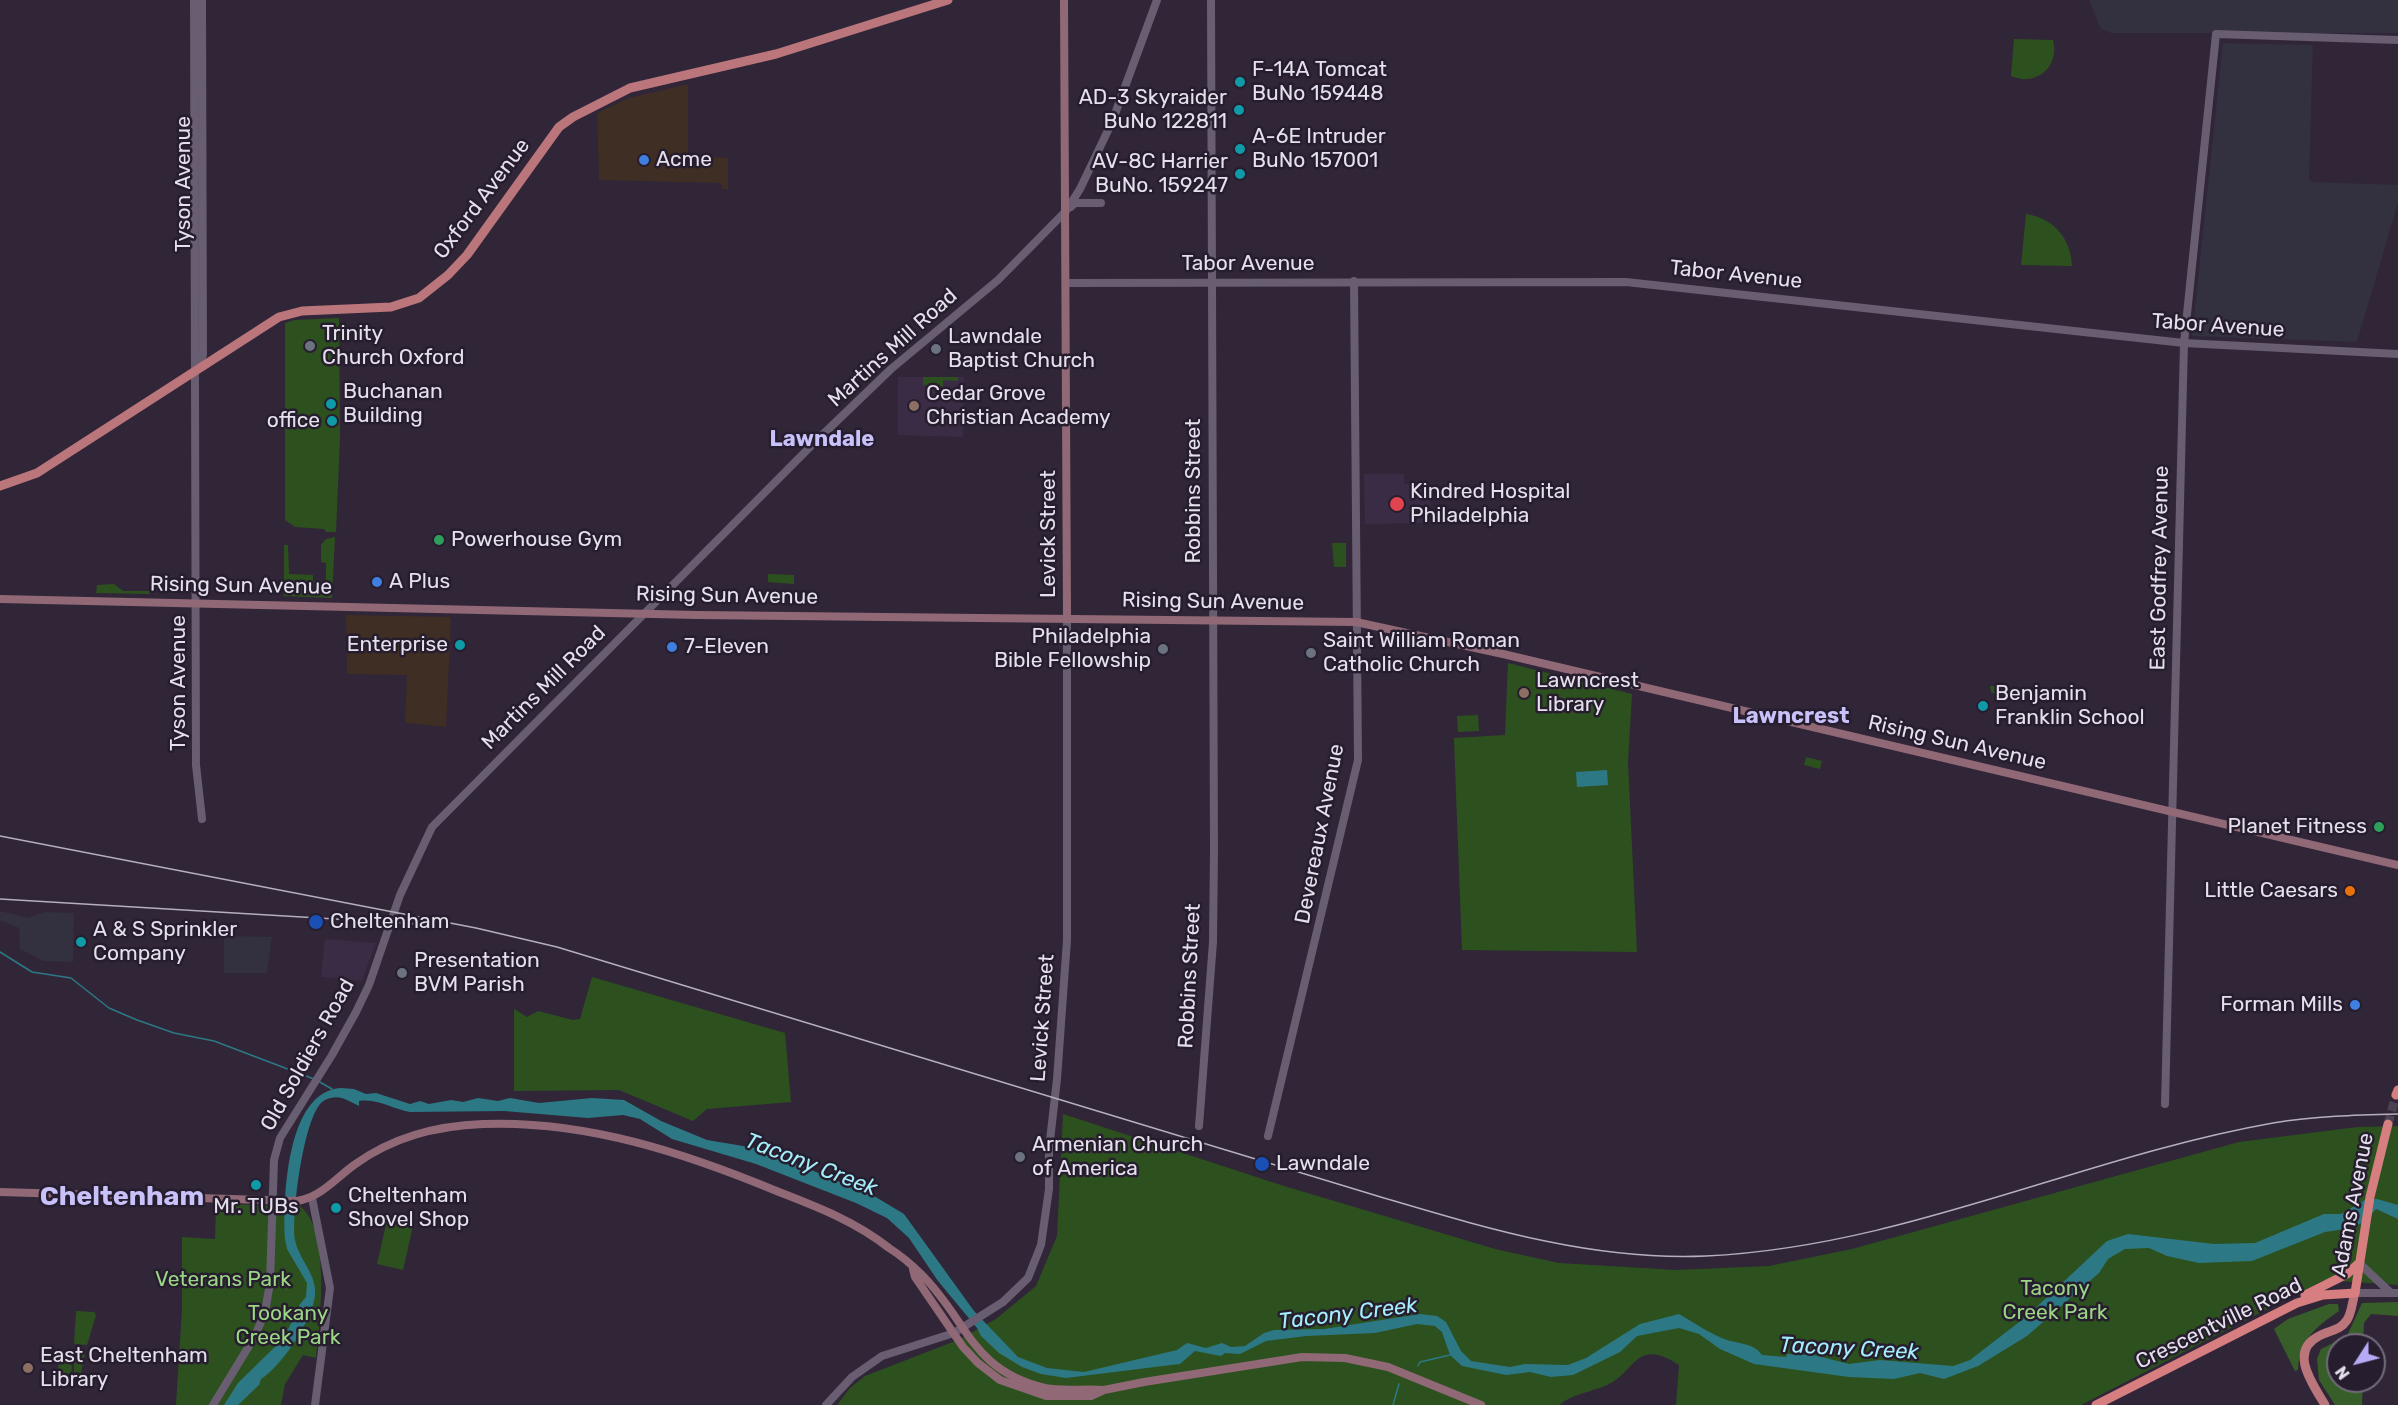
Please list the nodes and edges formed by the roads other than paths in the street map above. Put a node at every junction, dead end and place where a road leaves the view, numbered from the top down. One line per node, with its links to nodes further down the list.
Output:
1 (194, 0): 7 (street, Tyson Avenue)
2 (202, 0): 7 (street, Tyson Avenue)
3 (948, 0): 16 (main road, Oxford Avenue)
4 (1064, 0): 10 (main road, Levick Street)
5 (1157, 0): 10 (street, Martins Mill Road)
6 (1211, 0): 12 (street, Robbins Street)
7 (198, 34): 16 (street, Tyson Avenue)
8 (2398, 40): 14 (street, East Godfrey Avenue)
9 (1101, 203): 10 (street)
10 (1066, 211): 13 (main road, Levick Street); 20 (street, Martins Mill Road)
11 (1354, 281): 12 (street, Tabor Avenue); 14 (street, Tabor Avenue); 23 (street, Devereaux Avenue)
12 (1212, 282): 13 (street, Tabor Avenue); 22 (street, Robbins Street)
13 (1067, 283): 21 (main road, Levick Street)
14 (2184, 344): 15 (street, Tabor Avenue); 24 (street, East Godfrey Avenue)
15 (2398, 354)
16 (197, 368): 17 (main road, Oxford Avenue); 19 (street, Tyson Avenue)
17 (0, 486)
18 (0, 599): 19 (main road, Rising Sun Avenue)
19 (197, 603): 20 (main road, Rising Sun Avenue); 25 (street, Tyson Avenue)
20 (645, 613): 21 (main road, Rising Sun Avenue); 27 (street, Martins Mill Road)
21 (1067, 618): 22 (main road, Rising Sun Avenue); 39 (street, Levick Street)
22 (1213, 620): 23 (main road, Rising Sun Avenue); 30 (street, Robbins Street)
23 (1356, 622): 24 (main road, Rising Sun Avenue); 31 (street, Devereaux Avenue)
24 (2172, 812): 26 (main road, Rising Sun Avenue); 28 (street, East Godfrey Avenue)
25 (202, 819)
26 (2398, 865)
27 (400, 896): 34 (street, Old Soldiers Road)
28 (2165, 1104)
29 (2388, 1124): 35 (highway, Adams Avenue)
30 (1199, 1126)
31 (1268, 1136)
32 (0, 1192): 34 (main road)
33 (312, 1198): 34 (main road); 39 (main road); 42 (street)
34 (272, 1200): 41 (street, Old Soldiers Road)
35 (2359, 1263): 36 (highway, Adams Avenue); 37 (street); 38 (highway)
36 (2355, 1293): 37 (street, Crescentville Road); 38 (highway, Crescentville Road); 46 (main road)
37 (2395, 1293)
38 (2259, 1321): 45 (highway, Crescentville Road)
39 (961, 1329): 40 (main road); 40 (main road); 43 (street, Levick Street)
40 (1104, 1390): 44 (main road)
41 (213, 1405)
42 (315, 1405)
43 (826, 1405)
44 (1481, 1405)
45 (2097, 1405)
46 (2325, 1405)

